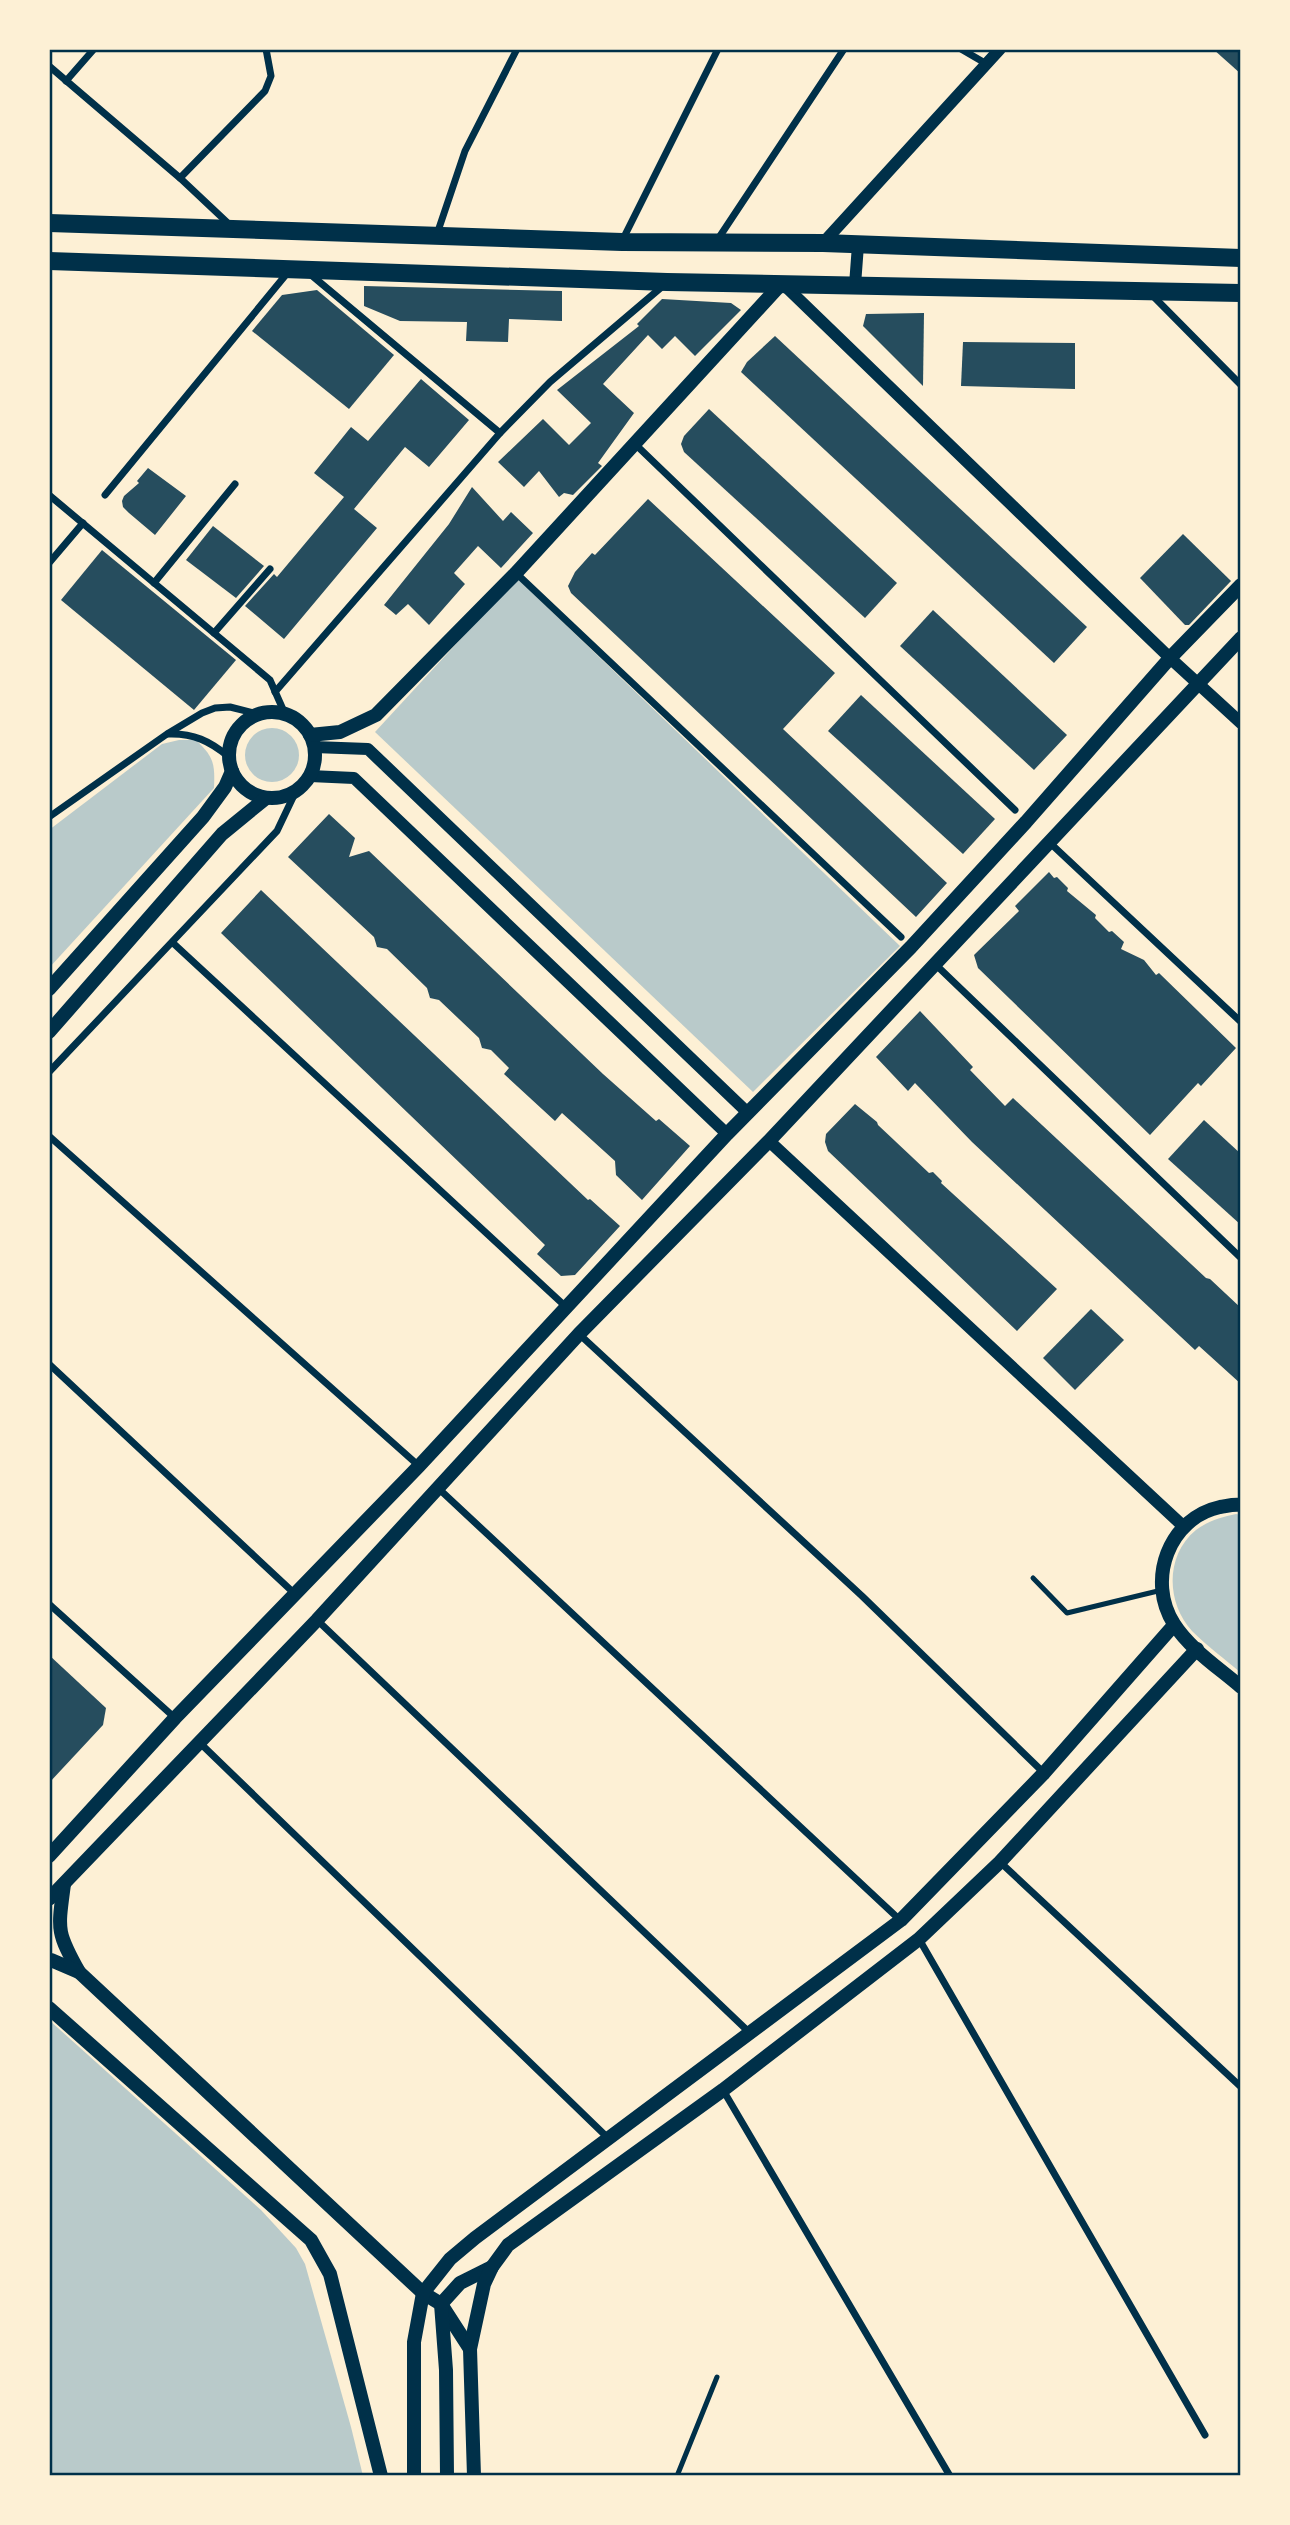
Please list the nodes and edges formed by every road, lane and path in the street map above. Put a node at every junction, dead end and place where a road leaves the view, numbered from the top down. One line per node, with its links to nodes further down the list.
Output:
1 (94, 49): 10 (street)
2 (266, 49): 11 (street)
3 (517, 49): 14 (street)
4 (718, 49): 15 (street)
5 (844, 49): 16 (street)
6 (961, 49): 8 (street)
7 (1000, 49): 8 (street)
8 (985, 63): 17 (street)
9 (49, 66): 10 (street)
10 (66, 81): 11 (street)
11 (180, 178): 13 (street)
12 (49, 223): 13 (main road)
13 (234, 229): 14 (main road)
14 (437, 235): 15 (main road)
15 (622, 242): 16 (main road)
16 (716, 243): 17 (main road)
17 (823, 243): 18 (main road)
18 (858, 245): 19 (main road); 24 (street)
19 (1241, 258)
20 (49, 261): 21 (main road)
21 (297, 268): 22 (main road); 28 (street); 32 (street)
22 (667, 282): 23 (main road); 28 (street)
23 (782, 283): 24 (main road); 29 (main road); 41 (street)
24 (855, 285): 25 (main road)
25 (1147, 290): 26 (main road); 27 (street)
26 (1241, 293)
27 (1241, 385)
28 (500, 433): 43 (street)
29 (634, 444): 36 (main road); 53 (street)
30 (234, 484): 37 (street)
31 (49, 495): 33 (street)
32 (105, 495)
33 (83, 523): 34 (street); 37 (street)
34 (49, 563)
35 (270, 569): 39 (street)
36 (516, 573): 48 (main road); 56 (street)
37 (155, 583): 39 (street)
38 (1241, 585): 41 (main road)
39 (214, 634): 43 (street)
40 (1241, 638): 42 (main road)
41 (1170, 658): 42 (street); 63 (main road)
42 (1198, 682): 46 (street); 55 (main road)
43 (275, 692): 45 (street)
44 (258, 714): 45 (main road); 47 (street); 49 (main road)
45 (285, 714): 48 (main road)
46 (1241, 723)
47 (167, 734): 49 (street); 54 (street)
48 (312, 741): 50 (main road); 63 (street)
49 (231, 764): 52 (main road); 59 (main road)
50 (310, 776): 51 (main road); 64 (street)
51 (296, 791): 52 (main road); 57 (street)
52 (266, 798): 61 (main road)
53 (1015, 810)
54 (49, 817)
55 (1049, 842): 58 (main road); 60 (street)
56 (901, 937)
57 (173, 943): 62 (street); 68 (street)
58 (934, 963): 66 (main road); 67 (street)
59 (49, 989)
60 (1241, 1021)
61 (49, 1032)
62 (49, 1072)
63 (748, 1113): 64 (main road)
64 (727, 1134): 68 (main road)
65 (49, 1136): 71 (street)
66 (769, 1141): 69 (main road); 74 (street)
67 (1241, 1258)
68 (565, 1306): 71 (main road)
69 (579, 1334): 72 (main road); 85 (street)
70 (49, 1364): 77 (street)
71 (419, 1466): 77 (main road)
72 (438, 1488): 79 (main road); 90 (street)
73 (1241, 1505): 74 (main road)
74 (1183, 1526): 76 (main road)
75 (1032, 1578): 76 (lane)
76 (1163, 1590): 80 (main road)
77 (296, 1595): 83 (main road)
78 (49, 1604): 83 (street)
79 (317, 1620): 84 (main road); 95 (street)
80 (1174, 1625): 81 (main road); 85 (main road)
81 (1197, 1649): 82 (main road); 87 (main road)
82 (1241, 1687)
83 (175, 1718): 86 (main road)
84 (199, 1743): 88 (main road); 98 (street)
85 (1044, 1773): 90 (main road)
86 (49, 1856)
87 (1000, 1862): 91 (main road); 96 (street)
88 (64, 1884): 89 (main road); 93 (main road)
89 (49, 1899)
90 (901, 1920): 95 (main road)
91 (919, 1940): 97 (main road); 104 (street)
92 (49, 1961): 93 (main road)
93 (79, 1972): 100 (main road)
94 (50, 2007): 105 (main road)
95 (751, 2034): 98 (main road)
96 (1241, 2087)
97 (723, 2090): 99 (main road); 110 (street)
98 (608, 2138): 100 (main road)
99 (492, 2267): 101 (main road); 102 (main road)
100 (423, 2293): 101 (main road); 106 (main road)
101 (441, 2304): 102 (main road); 107 (main road)
102 (470, 2349): 108 (main road)
103 (717, 2377): 109 (lane)
104 (1205, 2435)
105 (381, 2476)
106 (414, 2476)
107 (447, 2476)
108 (474, 2476)
109 (677, 2476)
110 (950, 2476)

